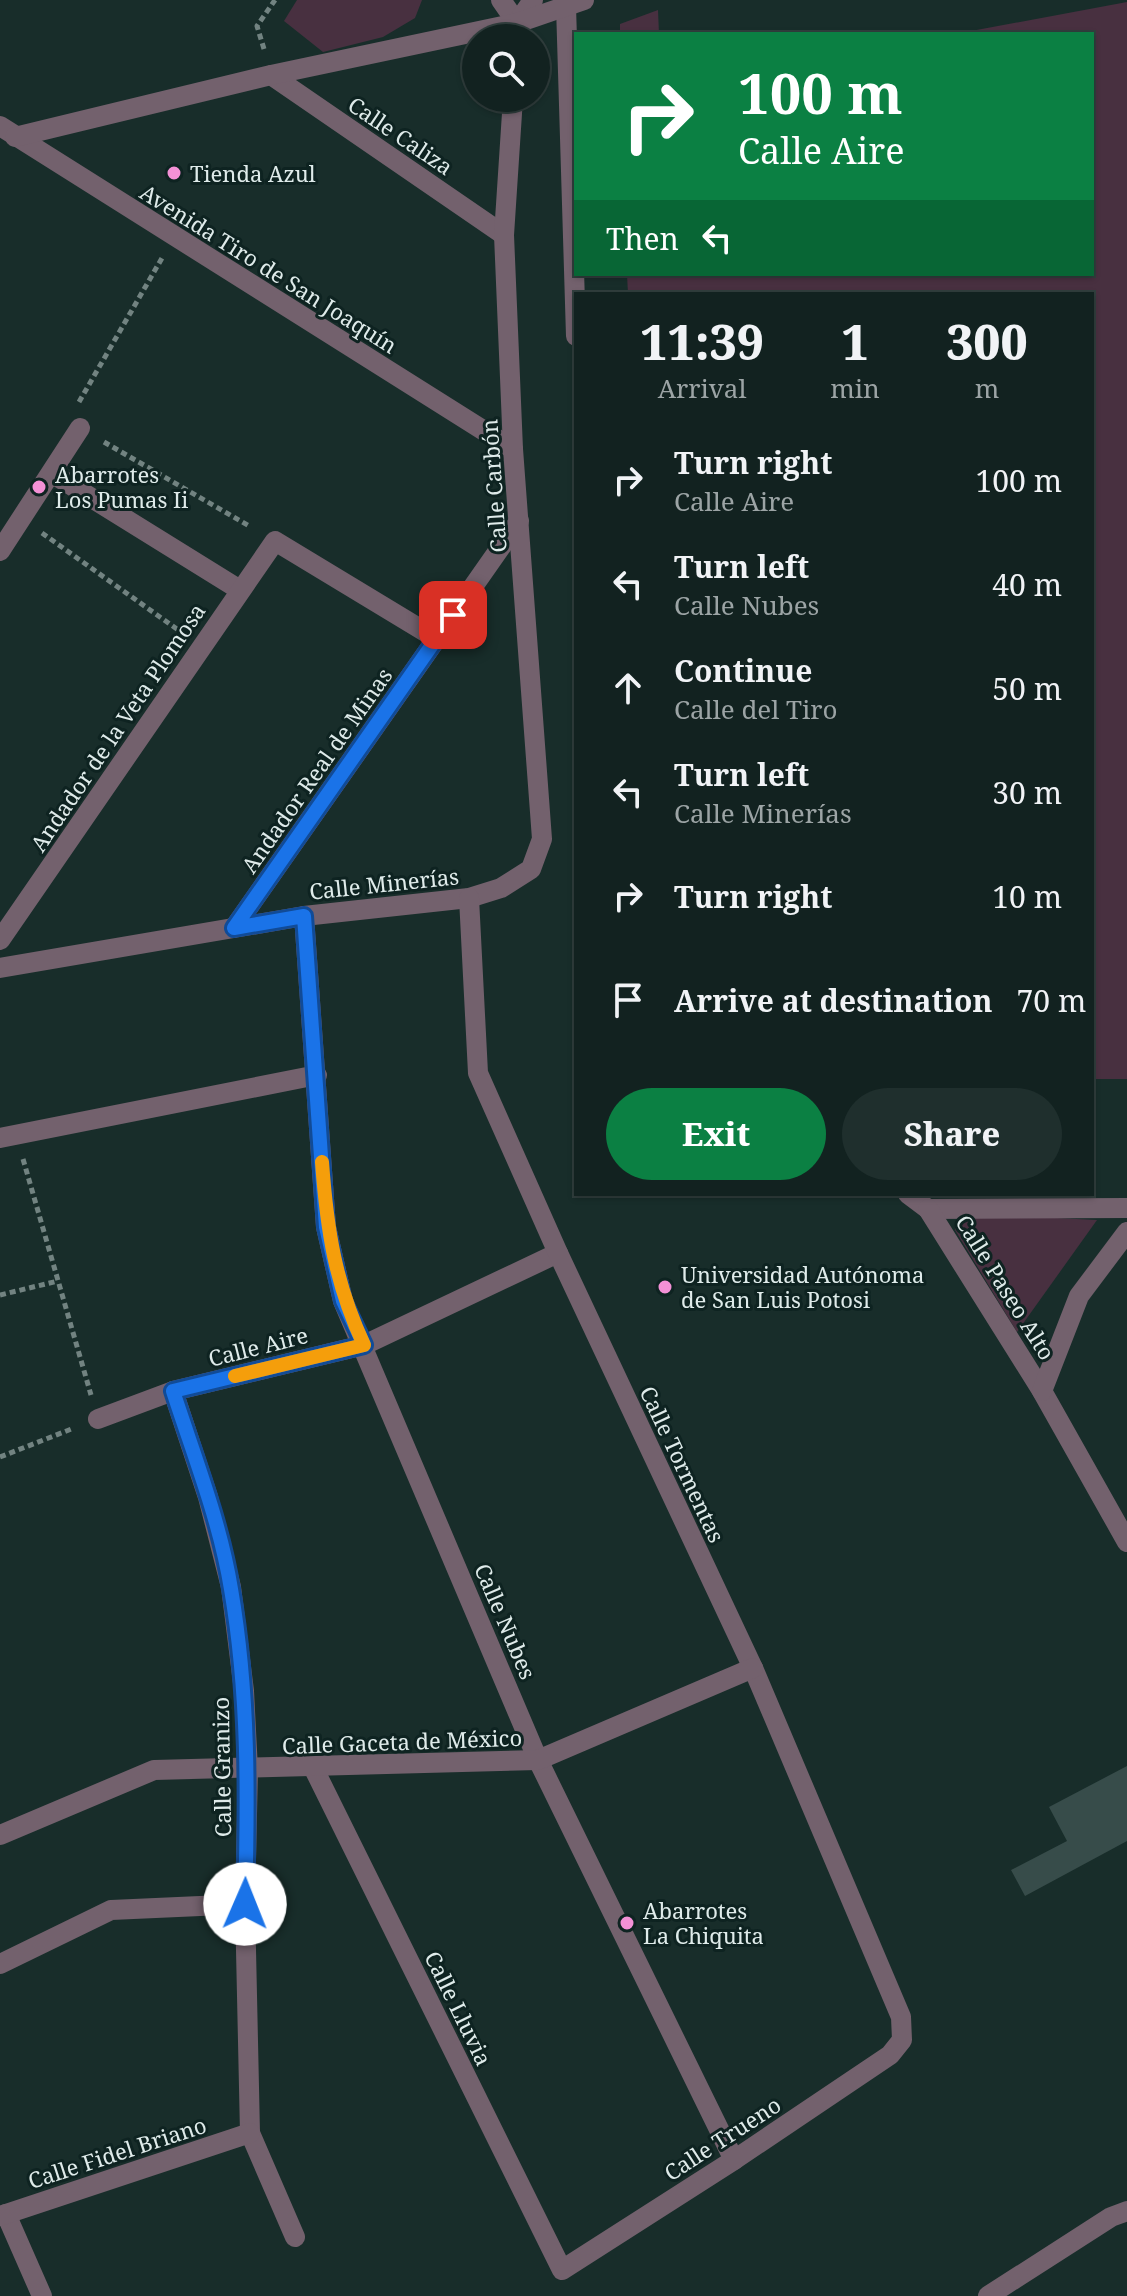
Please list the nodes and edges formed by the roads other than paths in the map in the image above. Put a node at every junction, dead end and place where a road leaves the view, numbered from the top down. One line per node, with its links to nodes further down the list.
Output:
1 (501, 0): 4 (street)
2 (533, 0): 5 (street)
3 (575, 3): 6 (street, Calle Caliza); 7 (street)
4 (513, 24)
5 (521, 24)
6 (532, 24)
7 (575, 32)
8 (462, 41): 9 (street, Calle Caliza)
9 (271, 75): 11 (street, Calle Caliza); 12 (street, Calle Caliza)
10 (512, 112): 12 (street, Calle Carbón)
11 (8, 132): 14 (street, Avenida Tiro de San Joaquín)
12 (504, 235): 14 (street, Calle Carbón)
13 (80, 428): 15 (street)
14 (513, 449): 16 (street, Calle Carbón)
15 (53, 474): 17 (street); 18 (street)
16 (519, 521): 19 (street, Andador Real de Minas); 20 (street, Calle Carbón)
17 (0, 551)
18 (240, 590): 19 (street, Andador de la Veta Plomosa); 24 (street, Andador de la Veta Plomosa)
19 (437, 639): 23 (street, Andador Real de Minas)
20 (531, 869): 21 (street, Calle Minerías)
21 (469, 898): 22 (street, Calle Minerías); 32 (street, Calle Tormentas)
22 (304, 916): 23 (street, Calle Minerías); 26 (street, Calle Nubes)
23 (234, 928): 25 (street, Calle Minerías)
24 (0, 940)
25 (0, 968)
26 (317, 1075): 27 (street); 33 (street, Calle Nubes)
27 (8, 1136)
28 (911, 1196): 30 (street, Calle Paseo Alto)
29 (1127, 1208): 30 (street, Calle Paseo Alto)
30 (928, 1209): 35 (street, Calle Paseo Alto)
31 (1127, 1232): 35 (street, Calle Paseo Alto)
32 (558, 1253): 33 (street, Calle Aire); 38 (street, Calle Tormentas)
33 (364, 1345): 34 (street, Calle Aire); 39 (street, Calle Nubes)
34 (173, 1391): 36 (street, Calle Aire); 41 (street, Calle Granizo)
35 (1042, 1391): 37 (street, Calle Paseo Alto)
36 (98, 1419)
37 (1127, 1542)
38 (753, 1668): 39 (street, Calle Gaceta de México); 45 (street, Calle Tormentas)
39 (538, 1760): 40 (street, Calle Gaceta de México); 47 (street, Calle Nubes)
40 (313, 1767): 41 (street, Calle Gaceta de México); 51 (street, Calle Lluvia)
41 (248, 1770): 42 (street, Calle Gaceta de México); 43 (street, Calle Granizo)
42 (0, 1835)
43 (245, 1904): 44 (street); 46 (street, Calle Granizo)
44 (0, 1964)
45 (902, 2040): 47 (street, Calle Trueno)
46 (250, 2133): 49 (street, Calle Fidel Briano); 50 (street, Calle Granizo)
47 (734, 2160): 51 (street, Calle Trueno)
48 (1127, 2211): 53 (street)
49 (3, 2215): 52 (street)
50 (295, 2237)
51 (562, 2270)
52 (42, 2296)
53 (988, 2296)

